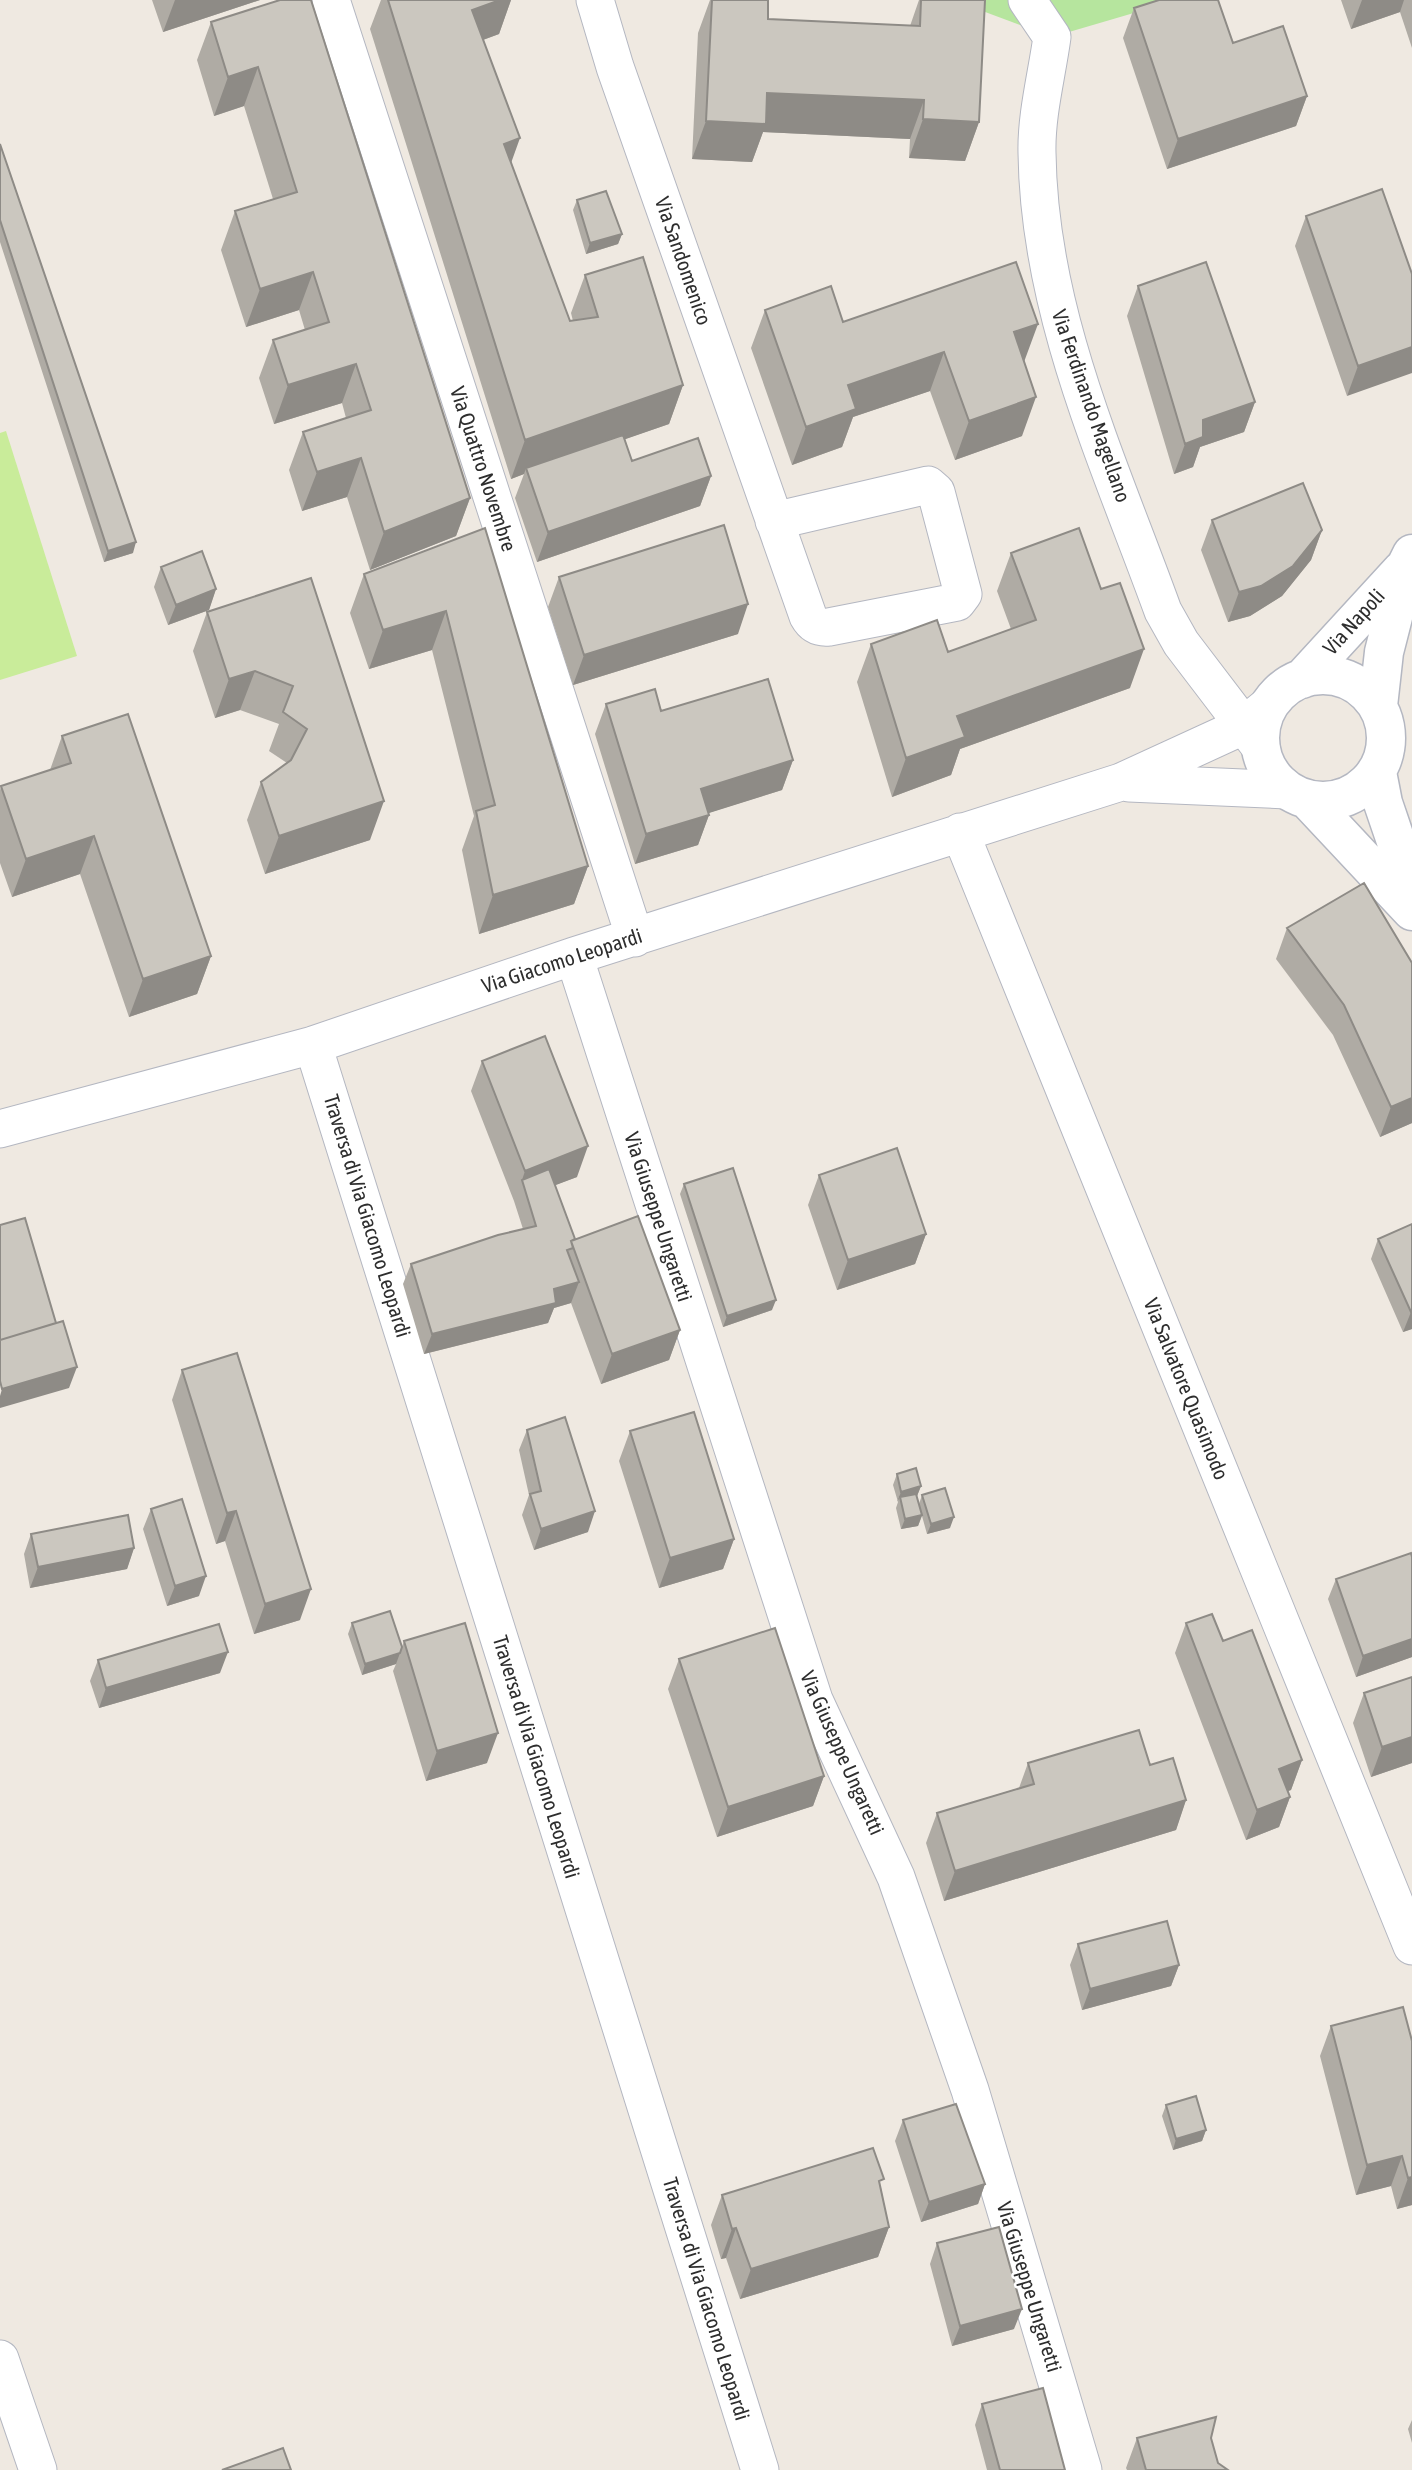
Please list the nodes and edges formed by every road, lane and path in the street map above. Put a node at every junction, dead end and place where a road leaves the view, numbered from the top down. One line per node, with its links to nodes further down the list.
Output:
1 (331, 0): 15 (street, Via Quattro Novembre)
2 (595, 0): 4 (street, Via Sandomenico)
3 (1027, 0): 6 (street, Via Ferdinando Magellano)
4 (774, 521): 4 (street, Via Sandomenico)
5 (1409, 560): 7 (street, Via Napoli); 8 (street, Via Napoli)
6 (1205, 674): 8 (street, Via Ferdinando Magellano); 8 (street)
7 (1378, 706): 8 (street); 9 (street)
8 (1272, 709): 10 (street, Via Giacomo Leopardi); 11 (street)
9 (1377, 772): 11 (street); 13 (street)
10 (1121, 782): 11 (street, Via Giacomo Leopardi); 12 (street, Via Giacomo Leopardi)
11 (1297, 795): 14 (street)
12 (960, 832): 15 (street, Via Giacomo Leopardi); 19 (street, Via Salvatore Quasimodo)
13 (1412, 888)
14 (1412, 911)
15 (635, 938): 16 (street, Via Giacomo Leopardi)
16 (574, 956): 17 (street, Via Giacomo Leopardi); 23 (street, Via Giuseppe Ungaretti)
17 (313, 1045): 18 (street, Via Giacomo Leopardi); 22 (street, Traversa di Via Giacomo Leopardi)
18 (0, 1129)
19 (1412, 1947)
20 (0, 2359): 21 (street)
21 (38, 2470)
22 (760, 2470)
23 (1083, 2470)

